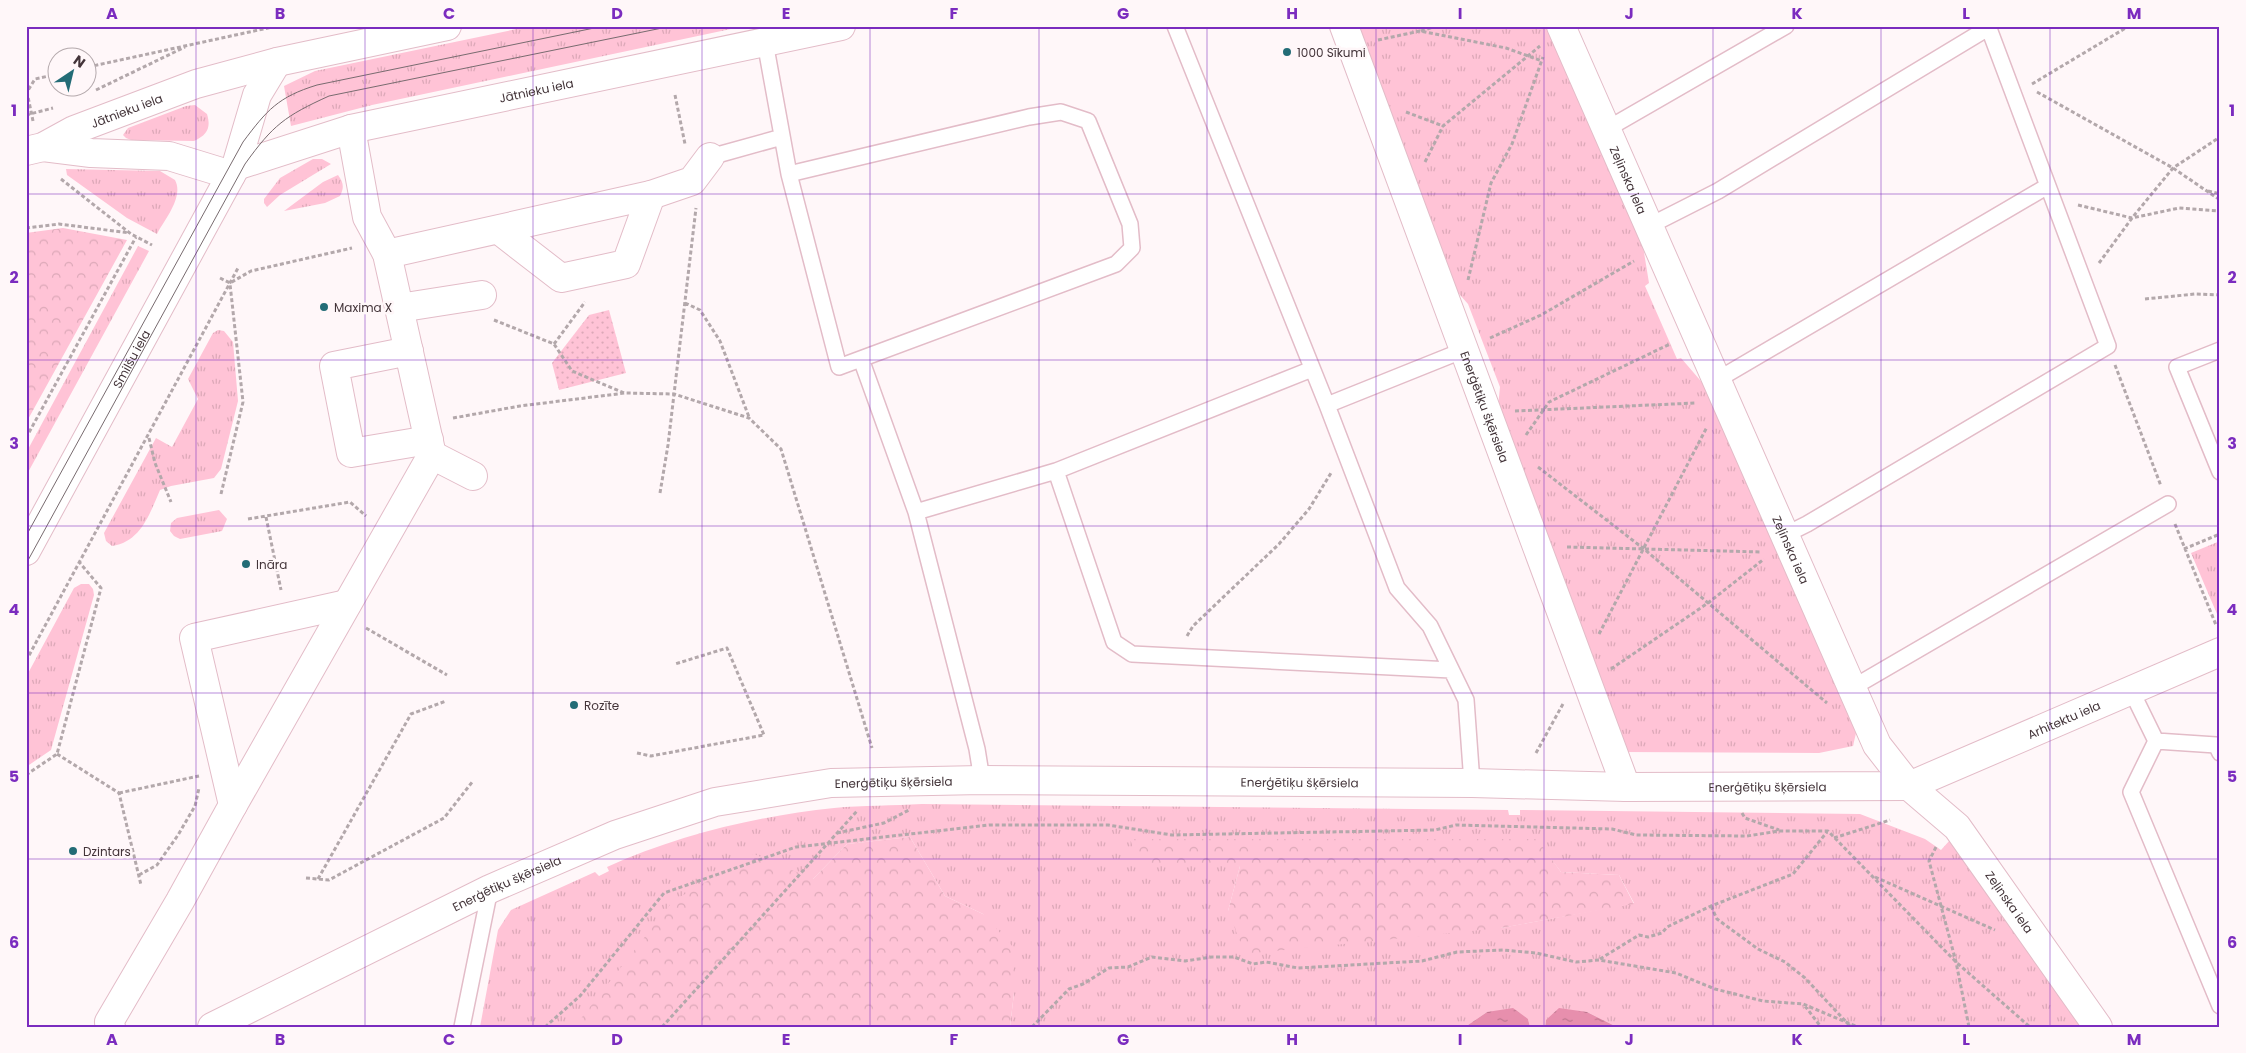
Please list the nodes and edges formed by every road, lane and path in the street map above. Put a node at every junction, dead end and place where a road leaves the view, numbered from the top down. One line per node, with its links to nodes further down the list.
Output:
1 (277, 26): 13 (path)
2 (447, 26): 17 (street, Jātnieku iela)
3 (841, 26): 12 (street, Jātnieku iela)
4 (1175, 26): 68 (lane)
5 (1437, 26): 9 (path)
6 (1786, 26): 27 (lane)
7 (2129, 26): 31 (path)
8 (1988, 27): 37 (lane); 47 (lane)
9 (1420, 31): 10 (path); 15 (path)
10 (1347, 34): 40 (street, Enerģētiķu šķērsiela)
11 (1552, 35): 15 (path); 19 (street, Zeļinska iela)
12 (765, 42): 26 (street, Jātnieku iela); 28 (lane)
13 (190, 44): 18 (path); 21 (path)
14 (1544, 53): 16 (path)
15 (1528, 56): 16 (path); 40 (path)
16 (1542, 61): 19 (path); 59 (path)
17 (277, 62): 30 (street, Jātnieku iela); 33 (street, Smilšu iela)
18 (98, 65)
19 (1580, 68): 27 (street, Zeļinska iela)
20 (48, 76): 24 (path)
21 (98, 88)
22 (675, 95): 32 (path)
23 (58, 106): 24 (path)
24 (32, 114): 25 (path); 30 (path)
25 (26, 116)
26 (351, 129): 33 (street, Jātnieku iela); 50 (street)
27 (1606, 129): 47 (street, Zeļinska iela)
28 (782, 137): 32 (lane); 34 (lane)
29 (2220, 137): 31 (path)
30 (35, 143): 33 (street)
31 (2173, 168): 36 (path); 43 (path)
32 (701, 169): 39 (street); 58 (path)
33 (233, 170): 97 (street, Smilšu iela)
34 (789, 174): 67 (lane); 67 (lane)
35 (61, 178): 46 (path)
36 (2205, 190): 38 (path); 41 (path)
37 (2049, 193): 43 (path); 55 (lane); 69 (lane)
38 (2220, 194)
39 (651, 195): 45 (street); 52 (street)
40 (1407, 196): 59 (street, Enerģētiķu šķērsiela)
41 (2220, 200)
42 (2220, 211): 43 (path)
43 (2132, 218): 55 (path)
44 (28, 227): 46 (path)
45 (499, 230): 50 (street); 52 (street)
46 (131, 234): 48 (path)
47 (1654, 236): 64 (path); 69 (street, Zeļinska iela)
48 (136, 237): 49 (path); 77 (path)
49 (152, 245)
50 (384, 248): 54 (path); 61 (street)
51 (238, 268): 54 (path)
52 (610, 268): 62 (path)
53 (220, 278): 54 (path)
54 (230, 283): 76 (path); 85 (path)
55 (2084, 284): 94 (lane)
56 (2220, 295): 57 (path)
57 (2145, 299)
58 (685, 303): 71 (path); 75 (path)
59 (1448, 306): 64 (street, Enerģētiķu šķērsiela)
60 (486, 307): 61 (street); 62 (path)
61 (399, 308): 66 (street)
62 (554, 344): 70 (path)
63 (1670, 344): 73 (path)
64 (1464, 350): 72 (lane); 74 (street, Enerģētiķu šķērsiela)
65 (2220, 350): 82 (lane)
66 (409, 351): 78 (street); 78 (street)
67 (861, 359): 88 (lane)
68 (1312, 369): 72 (lane); 81 (lane)
69 (1721, 390): 73 (path); 94 (street, Zeļinska iela); 95 (path)
70 (624, 394): 71 (path); 78 (path)
71 (674, 394): 75 (path); 84 (path)
72 (1326, 405): 79 (lane)
73 (1544, 410): 74 (path); 80 (path)
74 (1487, 412): 80 (street, Enerģētiķu šķērsiela)
75 (749, 418): 114 (path)
76 (149, 437): 86 (path); 98 (path)
77 (26, 438)
78 (429, 439): 83 (street); 91 (street)
79 (1344, 451): 103 (path); 106 (lane)
80 (1510, 455): 93 (street, Enerģētiķu šķērsiela); 95 (path)
81 (1056, 471): 88 (lane); 103 (lane)
82 (2220, 472)
83 (472, 476)
84 (660, 493)
85 (221, 494)
86 (171, 502)
87 (2168, 504): 109 (lane)
88 (916, 512): 120 (lane)
89 (266, 517): 90 (path); 91 (path); 101 (path)
90 (248, 519)
91 (387, 534): 100 (street)
92 (2220, 534): 96 (path)
93 (1537, 546): 95 (path); 108 (street, Enerģētiķu šķērsiela)
94 (1783, 546): 95 (path); 99 (path); 109 (street, Zeļinska iela)
95 (1644, 549): 99 (path); 108 (path)
96 (2184, 549)
97 (26, 551)
98 (80, 563): 104 (path); 118 (path)
99 (1708, 603): 108 (path); 112 (path)
100 (354, 614): 101 (street); 107 (path); 127 (street)
101 (286, 618): 127 (street)
102 (2220, 652): 110 (street, Arhitektu iela)
103 (1175, 656): 106 (lane)
104 (26, 662)
105 (675, 664): 115 (path)
106 (1451, 670): 123 (lane)
107 (447, 675)
108 (1585, 676): 116 (path); 125 (street, Enerģētiķu šķērsiela)
109 (1852, 688): 124 (street, Zeļinska iela)
110 (2131, 690): 113 (lane); 124 (street, Arhitektu iela)
111 (446, 700): 136 (path)
112 (1833, 708)
113 (2156, 741): 117 (lane); 145 (lane)
114 (872, 748)
115 (637, 753)
116 (1536, 753)
117 (2220, 753)
118 (57, 754): 119 (path); 126 (path)
119 (26, 775)
120 (982, 780): 122 (street, Enerģētiķu šķērsiela); 123 (street, Enerģētiķu šķērsiela)
121 (473, 781): 136 (path)
122 (888, 782): 132 (path); 138 (street, Enerģētiķu šķērsiela)
123 (1472, 784): 125 (street, Enerģētiķu šķērsiela)
124 (1908, 786): 125 (street, Enerģētiķu šķērsiela); 158 (street, Zeļinska iela)
125 (1626, 787)
126 (119, 793): 134 (path); 134 (path)
127 (232, 805): 147 (street)
128 (1890, 820): 130 (path)
129 (1828, 831): 130 (path); 132 (path); 139 (path)
130 (1834, 838): 133 (path)
131 (1940, 840): 140 (path)
132 (829, 843): 150 (path); 151 (path)
133 (1872, 875): 140 (path); 143 (path)
134 (139, 876): 137 (path)
135 (306, 878): 136 (path)
136 (318, 879)
137 (141, 885)
138 (490, 889): 148 (street, Enerģētiķu šķērsiela); 149 (lane)
139 (1711, 906): 142 (path); 146 (path)
140 (1941, 906): 141 (path); 143 (path)
141 (1997, 931)
142 (1599, 960): 144 (path); 152 (path)
143 (1956, 962): 156 (path); 157 (path)
144 (1803, 1004): 146 (path); 153 (path)
145 (2220, 1006)
146 (1847, 1022): 154 (path); 155 (path)
147 (111, 1027)
148 (212, 1027)
149 (462, 1027)
150 (545, 1027)
151 (662, 1027)
152 (1032, 1027)
153 (1821, 1027)
154 (1851, 1027)
155 (1858, 1027)
156 (1969, 1027)
157 (2030, 1027)
158 (2098, 1027)

